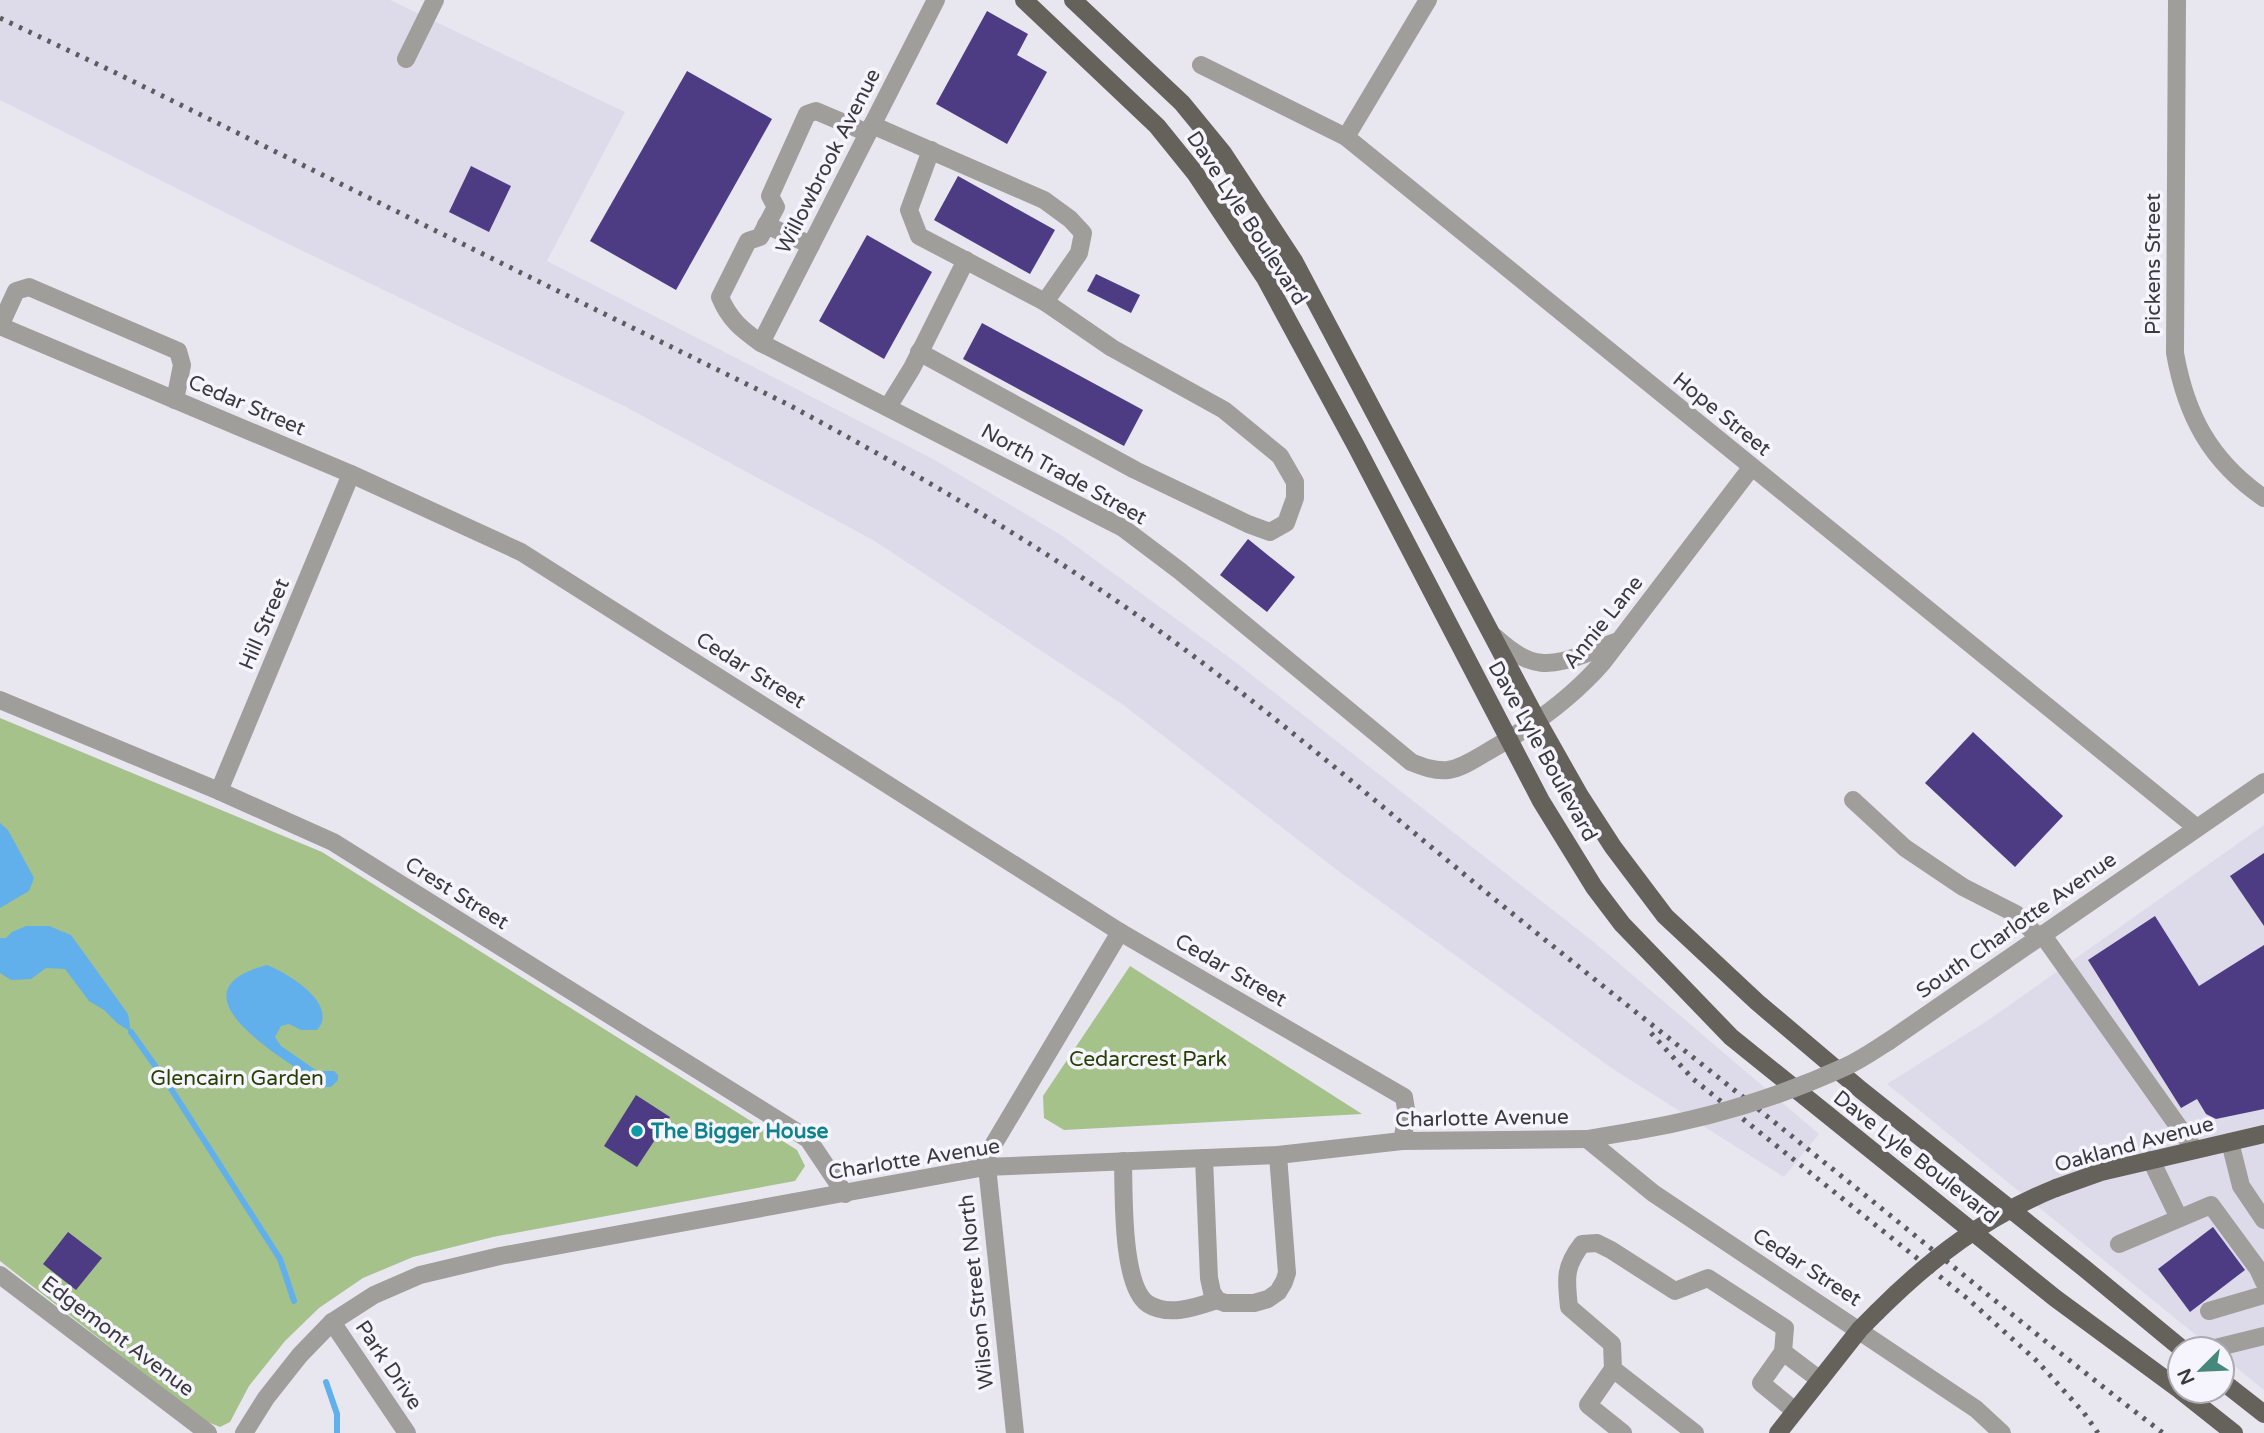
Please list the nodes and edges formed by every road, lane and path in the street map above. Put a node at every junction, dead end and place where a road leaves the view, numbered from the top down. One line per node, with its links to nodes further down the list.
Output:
1 (435, 0): 7 (street)
2 (936, 0): 9 (street, Willowbrook Avenue)
3 (1024, 0): 29 (main road, Dave Lyle Boulevard)
4 (1073, 0): 24 (main road, Dave Lyle Boulevard)
5 (1428, 0): 10 (street)
6 (2177, 0): 23 (street, Pickens Street)
7 (405, 59)
8 (1201, 65): 10 (street, Hope Street)
9 (870, 129): 11 (street); 12 (street); 13 (street, Willowbrook Avenue)
10 (1346, 137): 21 (street, Hope Street)
11 (931, 150): 14 (street); 15 (street)
12 (766, 225): 13 (street); 17 (street, North Trade Street)
13 (811, 245): 17 (street, Willowbrook Avenue)
14 (966, 260): 15 (street); 18 (street)
15 (1045, 302): 18 (street)
16 (0, 326): 19 (street, Cedar Street); 19 (street)
17 (761, 343): 20 (street, North Trade Street)
18 (919, 352): 20 (street)
19 (175, 400): 22 (street, Cedar Street)
20 (888, 407): 28 (street, North Trade Street)
21 (1751, 468): 25 (street, Annie Lane); 33 (street, Hope Street)
22 (351, 474): 31 (street, Hill Street); 34 (street, Cedar Street)
23 (2264, 498)
24 (1492, 635): 25 (street); 27 (main road, Dave Lyle Boulevard)
25 (1619, 641): 27 (street, Annie Lane)
26 (0, 700): 31 (street, Crest Street)
27 (1537, 720): 29 (street, Annie Lane); 58 (main road, Dave Lyle Boulevard)
28 (1383, 739): 29 (street, Annie Lane)
29 (1509, 740): 64 (main road, Dave Lyle Boulevard)
30 (2264, 782): 33 (street, South Charlotte Avenue)
31 (219, 791): 47 (street, Crest Street)
32 (1853, 800): 35 (street)
33 (2197, 828): 35 (street, South Charlotte Avenue)
34 (1120, 932): 39 (street, Cedar Street); 46 (street, Wilson Street North)
35 (2040, 935): 36 (street, South Charlotte Avenue, bridge); 41 (street)
36 (1785, 1091): 38 (street, Charlotte Avenue, bridge)
37 (2264, 1134): 40 (main road, Oakland Avenue)
38 (1587, 1139): 39 (street, Charlotte Avenue); 57 (street, Cedar Street)
39 (1402, 1141): 42 (street, Charlotte Avenue)
40 (2230, 1142): 41 (main road, Oakland Avenue); 49 (street)
41 (2194, 1150): 44 (main road, Oakland Avenue)
42 (1278, 1155): 43 (street, Charlotte Avenue); 54 (street)
43 (1204, 1158): 45 (street, Charlotte Avenue); 54 (street)
44 (2151, 1160): 48 (street); 57 (main road, Oakland Avenue, bridge)
45 (1123, 1161): 46 (street, Charlotte Avenue); 54 (street)
46 (985, 1167): 47 (street, Charlotte Avenue); 72 (street, Wilson Street North)
47 (845, 1194): 56 (street, Charlotte Avenue)
48 (2179, 1218): 50 (street); 52 (street)
49 (2264, 1220)
50 (2119, 1244)
51 (0, 1275): 69 (street, Edgemont Avenue)
52 (2264, 1282)
53 (2264, 1294): 55 (street)
54 (1217, 1300)
55 (2209, 1311)
56 (332, 1322): 70 (street, Charlotte Avenue); 71 (street, Park Drive)
57 (1860, 1329): 63 (main road, Oakland Avenue); 76 (street, Cedar Street)
58 (2166, 1336)
59 (2264, 1336): 60 (street)
60 (2236, 1343)
61 (1783, 1352): 62 (street); 63 (street); 67 (street)
62 (1613, 1368): 73 (street); 74 (street)
63 (1820, 1380): 67 (main road, Oakland Avenue)
64 (2166, 1381)
65 (2236, 1392): 68 (main road)
66 (2198, 1405): 77 (main road, Dave Lyle Boulevard)
67 (1795, 1411): 75 (main road, Oakland Avenue)
68 (2264, 1414)
69 (208, 1433)
70 (243, 1433)
71 (407, 1433)
72 (1014, 1433)
73 (1623, 1433)
74 (1695, 1433)
75 (1778, 1433)
76 (2002, 1433)
77 (2234, 1433)

